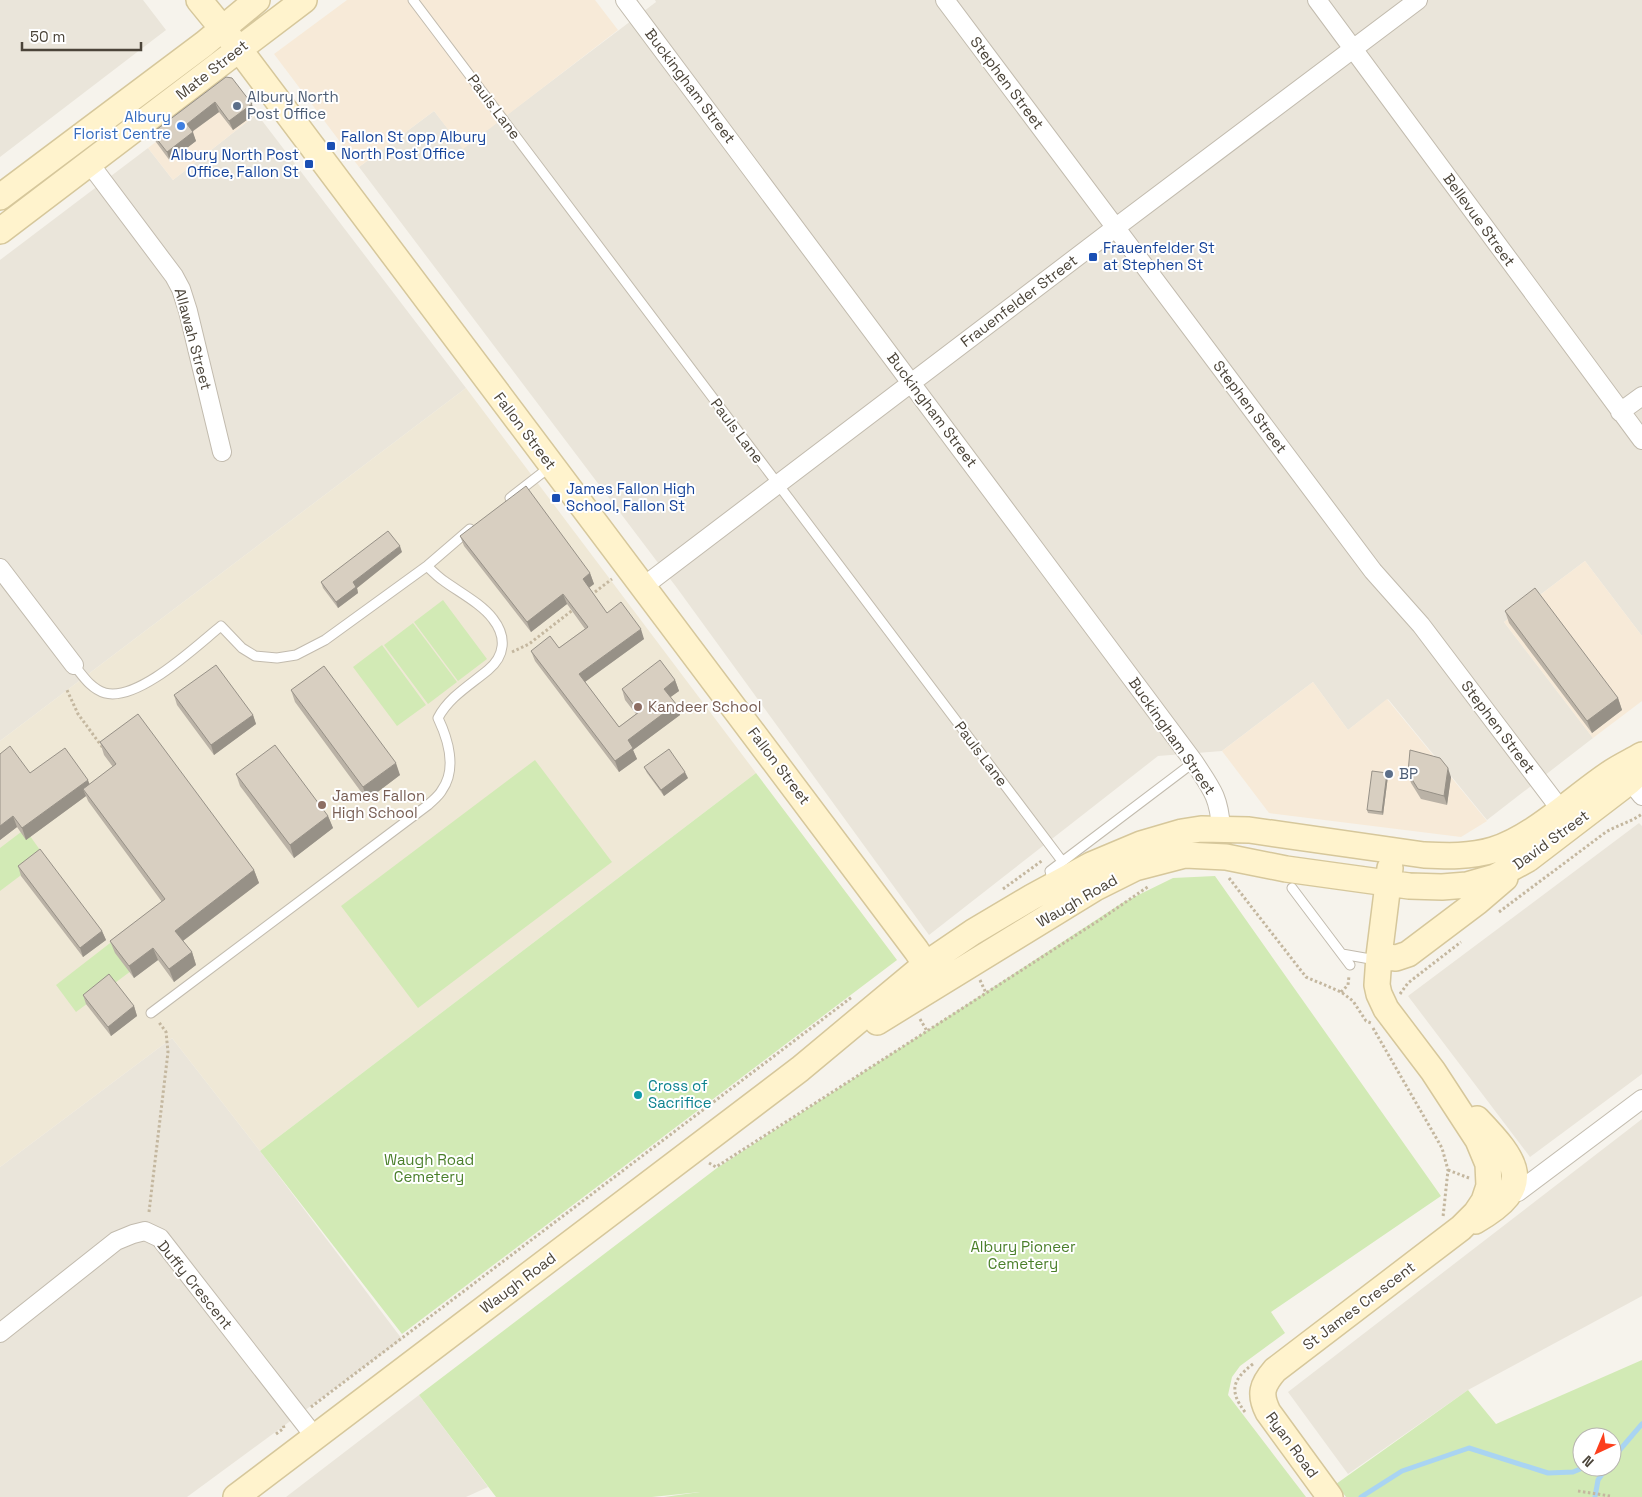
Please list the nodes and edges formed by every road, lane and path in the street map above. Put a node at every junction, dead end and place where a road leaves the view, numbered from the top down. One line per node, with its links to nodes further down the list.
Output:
1 (200, 0): 9 (main road, Fallon Street)
2 (257, 0): 9 (main road, Mate Street)
3 (304, 0): 10 (main road, Mate Street)
4 (413, 0): 22 (lane, Pauls Lane)
5 (626, 0): 16 (street, Buckingham Street)
6 (945, 0): 14 (street, Stephen Street)
7 (1317, 0): 11 (street, Bellevue Street)
8 (1418, 0): 11 (street, Frauenfelder Street)
9 (223, 28): 10 (main road, Fallon Street); 13 (main road, Mate Street)
10 (239, 49): 12 (main road, Mate Street); 21 (main road, Fallon Street)
11 (1354, 49): 14 (street, Frauenfelder Street); 18 (street, Bellevue Street)
12 (90, 164): 15 (main road, Mate Street); 20 (street, Allawah Street)
13 (0, 197)
14 (1115, 228): 16 (street, Frauenfelder Street); 38 (street, Stephen Street)
15 (0, 231)
16 (912, 383): 22 (street, Frauenfelder Street); 36 (street, Buckingham Street)
17 (1642, 396): 18 (street)
18 (1620, 412): 19 (street, Bellevue Street)
19 (1642, 440)
20 (222, 452)
21 (552, 466): 23 (lane); 28 (main road, Fallon Street)
22 (778, 484): 28 (street, Frauenfelder Street); 43 (lane, Pauls Lane)
23 (506, 501)
24 (476, 524): 25 (lane)
25 (427, 566): 31 (lane); 32 (lane)
26 (2, 574): 32 (street)
27 (612, 579): 29 (path)
28 (644, 586): 54 (main road, Fallon Street)
29 (589, 596)
30 (574, 608): 31 (path)
31 (500, 659): 57 (lane)
32 (74, 665)
33 (67, 690): 34 (path)
34 (107, 753)
35 (1642, 755): 38 (main road, David Street)
36 (1194, 762): 40 (street, Buckingham Street); 43 (lane, Waugh Road)
37 (1638, 782): 42 (main road, David Street)
38 (1561, 810): 41 (main road, David Street)
39 (1642, 814): 49 (path)
40 (1221, 828): 41 (main road, Waugh Road); 47 (main road, Waugh Road)
41 (1392, 851): 46 (main road)
42 (1528, 859): 46 (main road, David Street); 52 (main road)
43 (1062, 861): 47 (lane, Waugh Road)
44 (1224, 874): 55 (path)
45 (1153, 883): 60 (path)
46 (1388, 883): 52 (main road); 54 (main road, Waugh Road)
47 (1054, 886): 54 (main road, Waugh Road)
48 (1292, 888): 51 (lane)
49 (1498, 913)
50 (1468, 936): 58 (path)
51 (1342, 954): 52 (lane); 53 (lane)
52 (1379, 958): 58 (main road)
53 (1350, 965): 55 (path)
54 (933, 974): 70 (main road, Waugh Road)
55 (1341, 992): 58 (path)
56 (858, 993): 67 (path)
57 (152, 1013): 63 (path)
58 (1379, 1016): 61 (path); 62 (main road)
59 (1642, 1099): 62 (street)
60 (716, 1167)
61 (1448, 1170): 62 (path); 64 (path)
62 (1492, 1187): 64 (main road, St James Crescent)
63 (149, 1212)
64 (1451, 1225): 66 (main road, St James Crescent)
65 (0, 1333): 70 (street, Duffy Crescent)
66 (1263, 1389): 74 (main road, Ryan Road)
67 (303, 1405)
68 (285, 1417): 69 (path)
69 (276, 1434)
70 (315, 1437): 73 (main road, Waugh Road)
71 (1578, 1491): 72 (path)
72 (1610, 1496)
73 (236, 1497)
74 (1330, 1497)

